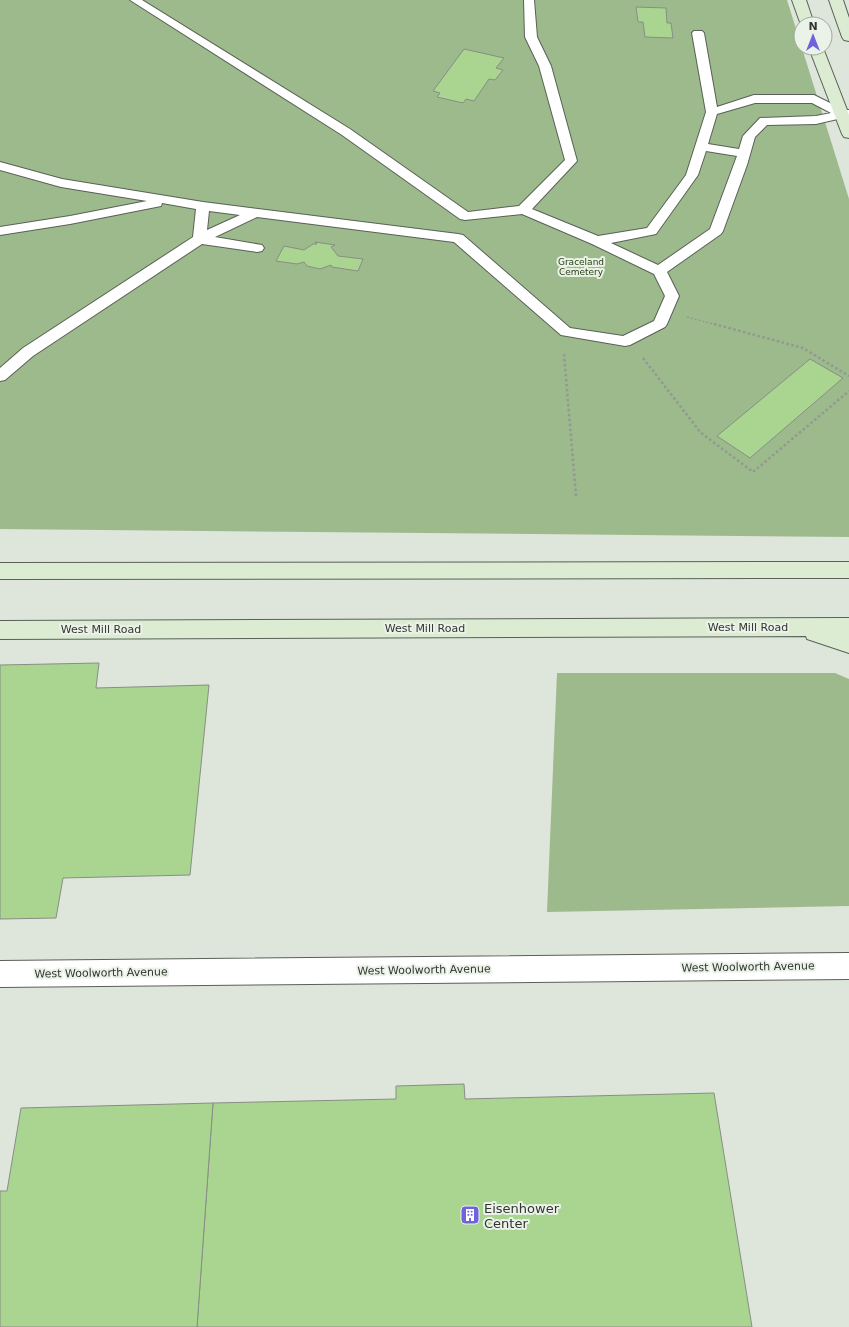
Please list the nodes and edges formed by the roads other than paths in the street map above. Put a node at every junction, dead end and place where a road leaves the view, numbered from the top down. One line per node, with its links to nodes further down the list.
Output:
1 (135, 0): 21 (lane)
2 (529, 0): 19 (lane)
3 (799, 0): 5 (main road)
4 (836, 0): 7 (main road)
5 (804, 16)
6 (698, 33): 10 (lane)
7 (849, 37)
8 (820, 56): 11 (main road)
9 (731, 107): 10 (lane); 11 (lane); 12 (lane)
10 (712, 112): 14 (lane)
11 (846, 114): 12 (lane); 13 (main road)
12 (764, 121): 15 (lane)
13 (849, 134)
14 (701, 146): 15 (lane); 25 (lane)
15 (744, 154): 27 (lane)
16 (0, 166): 17 (lane)
17 (168, 201): 18 (lane); 22 (lane)
18 (203, 206): 20 (lane); 24 (lane)
19 (523, 210): 21 (lane); 25 (lane)
20 (254, 213): 23 (lane); 24 (lane)
21 (465, 216): 23 (lane)
22 (0, 231)
23 (458, 238): 27 (lane)
24 (200, 240): 26 (lane); 28 (lane)
25 (597, 241): 27 (lane)
26 (257, 248)
27 (659, 271)
28 (0, 376)
29 (849, 570): 30 (main road)
30 (0, 571)
31 (797, 626): 32 (main road, West Mill Road); 33 (main road, West Mill Road); 34 (main road)
32 (849, 627)
33 (0, 630)
34 (849, 644)
35 (849, 966): 36 (street, West Woolworth Avenue)
36 (0, 974)

